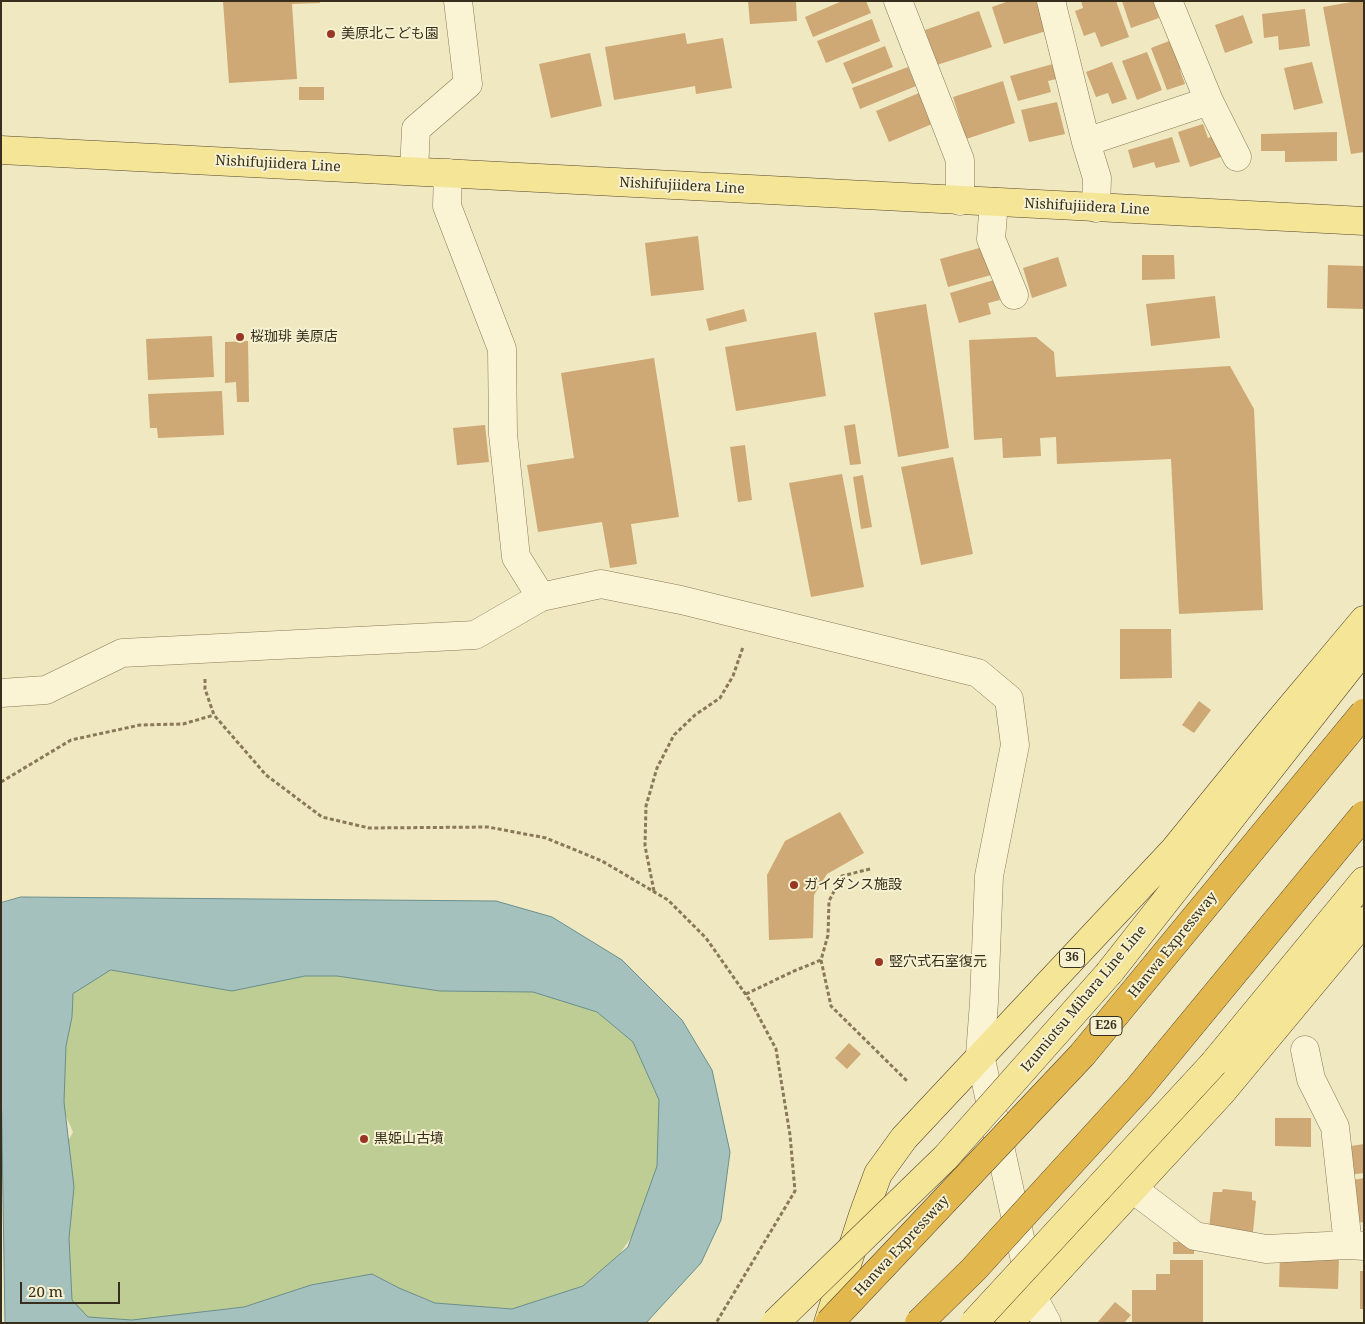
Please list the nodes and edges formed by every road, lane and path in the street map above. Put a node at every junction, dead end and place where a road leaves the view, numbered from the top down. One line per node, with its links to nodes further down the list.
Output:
1 (458, 1): 9 (street)
2 (898, 1): 11 (street)
3 (1051, 1): 6 (street)
4 (1168, 1): 5 (street)
5 (1209, 101): 6 (street); 8 (street)
6 (1086, 142): 13 (street)
7 (1, 150): 9 (main road, Nishifujiidera Line)
8 (1237, 157)
9 (414, 171): 10 (main road, Nishifujiidera Line)
10 (448, 174): 11 (main road, Nishifujiidera Line); 16 (street)
11 (960, 201): 12 (main road, Nishifujiidera Line)
12 (994, 202): 13 (main road, Nishifujiidera Line); 15 (street)
13 (1096, 208): 14 (main road, Nishifujiidera Line)
14 (1364, 221)
15 (1014, 295)
16 (542, 597): 17 (street); 19 (street)
17 (754, 618): 28 (path); 33 (street)
18 (1364, 620): 33 (main road, 36)
19 (206, 649): 21 (street); 23 (path)
20 (1364, 649): 40 (main road, Izumiotsu Mihara Line Line, bridge)
21 (1, 693)
22 (1364, 712): 38 (highway, Hanwa Expressway / E26, bridge)
23 (214, 715): 24 (path); 28 (path)
24 (1, 782)
25 (1364, 815): 41 (highway, bridge)
26 (870, 869): 30 (path)
27 (1364, 880): 42 (main road, bridge)
28 (654, 892): 31 (path)
29 (1364, 921): 35 (main road)
30 (821, 960): 31 (path); 34 (path)
31 (746, 994): 39 (path)
32 (1305, 1050): 36 (street)
33 (980, 1055): 37 (street); 38 (main road, 36)
34 (907, 1081)
35 (1133, 1189): 36 (street); 37 (main road)
36 (1356, 1246)
37 (1033, 1298): 43 (main road); 44 (street)
38 (826, 1321)
39 (716, 1323)
40 (775, 1323)
41 (919, 1323)
42 (974, 1323)
43 (1009, 1323)
44 (1047, 1323)

